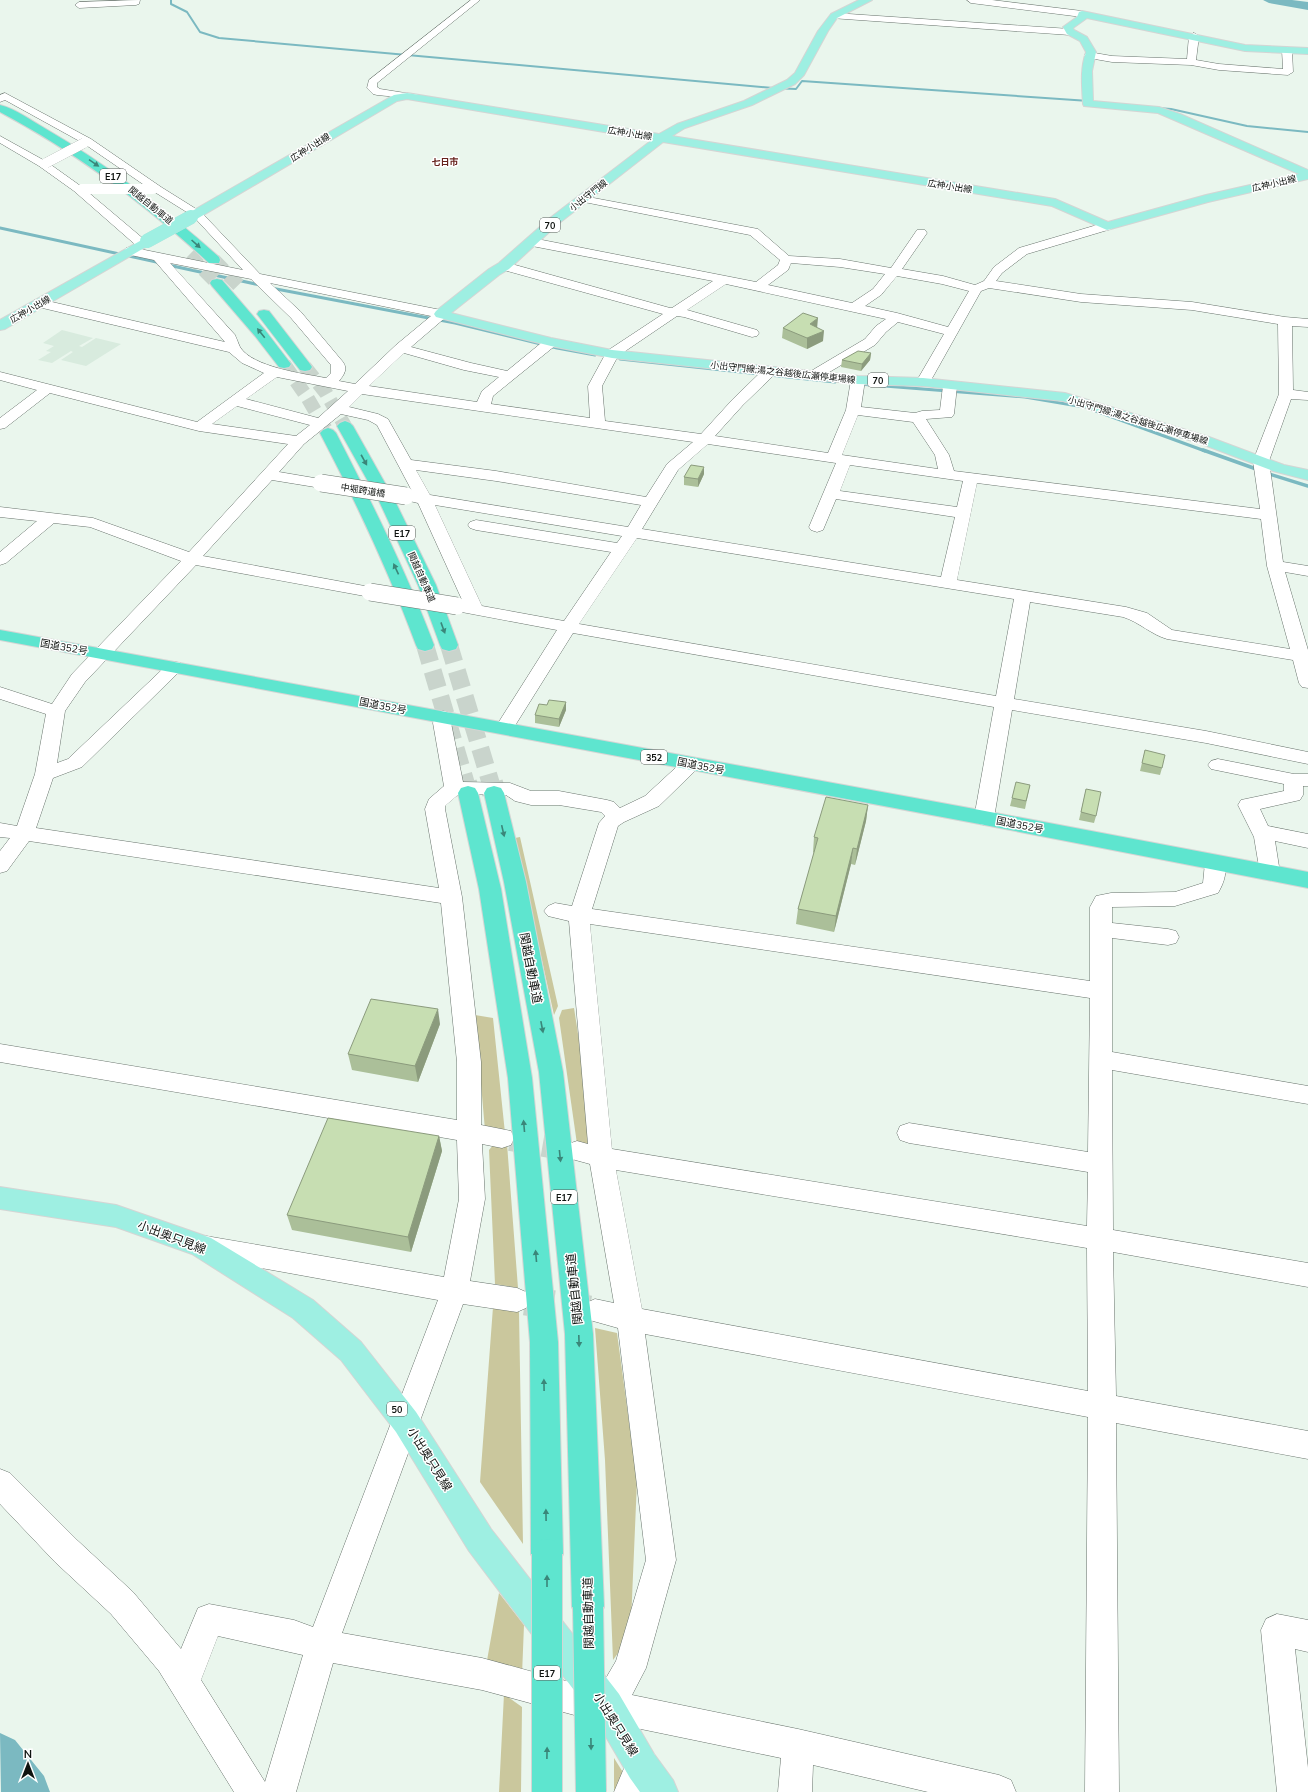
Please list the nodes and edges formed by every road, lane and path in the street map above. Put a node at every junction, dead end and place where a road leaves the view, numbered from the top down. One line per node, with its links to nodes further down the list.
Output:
1 (136, 0): 5 (street)
2 (476, 0): 14 (street)
3 (866, 0): 7 (main road, 70)
4 (971, 0): 6 (street)
5 (79, 6)
6 (1082, 14): 8 (main road); 9 (main road)
7 (834, 16): 8 (street); 20 (main road, 70)
8 (1070, 32): 12 (main road, 広神小出線)
9 (1194, 36): 10 (main road); 13 (street)
10 (1287, 50): 11 (main road); 13 (street)
11 (1308, 51)
12 (1089, 55): 13 (street); 23 (main road, 広神小出線)
13 (1191, 62)
14 (414, 97): 20 (main road, 広神小出線); 27 (main road, 広神小出線)
15 (1, 102): 17 (street); 36 (highway, 関越自動車道 / E17, one-way to 36)
16 (0, 118): 30 (highway, 関越自動車道 / E17)
17 (70, 132): 18 (street); 21 (street)
18 (98, 136)
19 (0, 138): 22 (street)
20 (662, 138): 26 (main road, 小出守門線 / 70); 28 (main road, 広神小出線)
21 (86, 142): 22 (street, bridge); 25 (street)
22 (44, 164): 24 (street)
23 (1308, 175): 28 (main road, 広神小出線)
24 (80, 189): 25 (street, bridge); 31 (street)
25 (155, 189): 27 (street)
26 (584, 199): 32 (main road, 小出守門線 / 70); 35 (street)
27 (194, 215): 31 (main road, 広神小出線, bridge); 39 (street)
28 (1107, 226): 42 (street)
29 (921, 233): 38 (street)
30 (174, 241)
31 (145, 242): 33 (main road, 広神小出線)
32 (532, 242): 37 (main road, 小出守門線 / 70); 40 (street)
33 (130, 251): 34 (street); 44 (main road, 広神小出線)
34 (159, 258): 39 (street); 57 (street)
35 (786, 259): 38 (street); 43 (street)
36 (214, 260)
37 (504, 266): 47 (street); 48 (main road, 小出守門線 / 70)
38 (894, 272): 42 (street); 46 (street)
39 (256, 277): 48 (street); 67 (street)
40 (724, 280): 43 (street); 47 (street)
41 (217, 282): 60 (highway, one-way to 41)
42 (982, 287): 50 (street); 53 (street)
43 (757, 288): 46 (street)
44 (39, 303): 52 (main road, 広神小出線); 57 (street)
45 (256, 305): 59 (highway)
46 (854, 308): 49 (street)
47 (676, 312): 54 (street); 58 (street)
48 (441, 314): 55 (main road, 小出守門線;湯之谷越後広瀬停車場線 / 70); 56 (street)
49 (897, 317): 53 (street); 62 (street)
50 (1285, 321): 51 (street); 71 (street)
51 (1308, 323)
52 (0, 326)
53 (952, 332): 66 (street)
54 (752, 333)
55 (551, 342): 58 (main road, 小出守門線;湯之谷越後広瀬停車場線 / 70); 63 (street)
56 (401, 348): 63 (street); 70 (street)
57 (234, 349): 60 (street)
58 (612, 354): 61 (main road, 小出守門線;湯之谷越後広瀬停車場線 / 70); 78 (street)
59 (305, 367)
60 (279, 368): 67 (street); 73 (street)
61 (770, 371): 62 (main road, 小出守門線;湯之谷越後広瀬停車場線 / 70); 83 (street)
62 (816, 374): 65 (main road, 小出守門線;湯之谷越後広瀬停車場線 / 70)
63 (509, 375): 74 (street)
64 (0, 376): 69 (street)
65 (858, 380): 66 (main road, 小出守門線;湯之谷越後広瀬停車場線 / 70); 76 (street)
66 (923, 382): 68 (main road, 小出守門線;湯之谷越後広瀬停車場線 / 70)
67 (329, 384): 70 (street)
68 (950, 386): 77 (street); 86 (main road, 小出守門線;湯之谷越後広瀬停車場線 / 70)
69 (48, 388): 79 (street); 81 (street)
70 (358, 389): 74 (street); 75 (street)
71 (1286, 394): 72 (street); 86 (street)
72 (1308, 396)
73 (236, 401): 81 (street); 82 (street)
74 (483, 406): 78 (street)
75 (339, 408): 82 (street); 87 (street)
76 (853, 410): 77 (street); 85 (street)
77 (918, 418): 88 (street)
78 (598, 423): 83 (street)
79 (0, 425)
80 (345, 426): 113 (highway, 関越自動車道 / E17, one-way to 113)
81 (199, 427): 84 (street)
82 (324, 428): 84 (street); 112 (highway, E17, one-way to 82)
83 (704, 440): 85 (street); 94 (street)
84 (299, 441): 89 (street)
85 (839, 459): 88 (street); 92 (street)
86 (1261, 461): 90 (main road, 小出守門線;湯之谷越後広瀬停車場線 / 70); 97 (street)
87 (405, 464): 93 (street); 94 (street)
88 (946, 473): 91 (street)
89 (269, 475): 93 (street, 中堀跨道橋, bridge); 103 (street)
90 (1308, 475)
91 (971, 478): 96 (street); 97 (street)
92 (831, 494): 96 (street); 100 (street)
93 (424, 498): 101 (street, 中堀跨道橋); 109 (street)
94 (650, 502): 101 (street)
95 (0, 512): 98 (street)
96 (964, 513): 107 (street)
97 (1269, 515): 105 (street)
98 (49, 519): 103 (street); 104 (street)
99 (476, 525): 102 (street)
100 (817, 527)
101 (632, 533): 102 (street); 107 (street, 中堀跨道橋)
102 (621, 548): 110 (street)
103 (192, 559): 109 (street, bridge); 114 (street)
104 (0, 560)
105 (1275, 566): 106 (street); 115 (street)
106 (1308, 571)
107 (948, 583): 108 (street, 中堀跨道橋)
108 (1023, 596): 115 (street, 中堀跨道橋); 119 (street)
109 (474, 609): 110 (street)
110 (568, 627): 119 (street); 122 (street)
111 (0, 634): 114 (highway, 国道352号 / 352)
112 (425, 645)
113 (449, 645)
114 (102, 653): 116 (highway, 国道352号 / 352); 120 (street)
115 (1304, 655): 117 (street)
116 (175, 667): 121 (highway, 国道352号 / 352); 126 (street)
117 (1308, 683)
118 (0, 694): 120 (street)
119 (1003, 703): 123 (street); 131 (street)
120 (56, 711): 126 (street)
121 (443, 717): 122 (highway, 国道352号 / 352); 128 (street)
122 (504, 728): 124 (highway, 国道352号 / 352)
123 (1308, 758)
124 (691, 764): 130 (street); 131 (highway, 国道352号 / 352)
125 (1218, 765): 127 (street)
126 (45, 774): 134 (street)
127 (1301, 780): 133 (street)
128 (461, 790): 130 (street); 140 (street); 175 (highway, E17, one-way to 128, bridge)
129 (494, 793): 176 (highway, 関越自動車道 / E17, one-way to 176, bridge)
130 (617, 817): 142 (street)
131 (984, 818): 136 (highway, 国道352号 / 352)
132 (0, 830): 134 (street)
133 (1261, 831): 135 (street); 138 (street)
134 (24, 834): 137 (street); 140 (street)
135 (1308, 841)
136 (1215, 863): 138 (highway, 国道352号 / 352); 143 (street)
137 (0, 866)
138 (1270, 873): 139 (highway, 国道352号 / 352)
139 (1308, 880)
140 (451, 897): 150 (street)
141 (555, 911): 142 (street)
142 (579, 916): 145 (street); 153 (street)
143 (1101, 929): 144 (street); 145 (street)
144 (1168, 937)
145 (1100, 991): 147 (street)
146 (0, 1053): 150 (street)
147 (1100, 1059): 148 (street); 154 (street)
148 (1308, 1095)
149 (909, 1133): 154 (street)
150 (469, 1134): 151 (street); 159 (street)
151 (502, 1138)
152 (577, 1151): 153 (street)
153 (601, 1157): 156 (street); 162 (street)
154 (1100, 1164): 156 (street)
155 (0, 1198): 157 (main road, 小出奥只見線 / 50)
156 (1100, 1239): 158 (street); 163 (street)
157 (201, 1246): 159 (street); 164 (main road, 小出奥只見線 / 50)
158 (1308, 1275)
159 (456, 1291): 160 (street); 164 (street)
160 (517, 1300)
161 (595, 1311): 162 (street)
162 (630, 1319): 163 (street); 170 (street)
163 (1102, 1406): 165 (street); 180 (street)
164 (406, 1422): 168 (street); 170 (main road, 小出奥只見線 / 50)
165 (1308, 1445)
166 (0, 1483): 169 (street)
167 (1308, 1636): 181 (street)
168 (322, 1645): 169 (street); 170 (street); 174 (street)
169 (184, 1682): 173 (street)
170 (607, 1706): 171 (street); 172 (main road, 小出奥只見線 / 50)
171 (798, 1745): 178 (street); 179 (street)
172 (637, 1779): 177 (main road, 小出奥只見線 / 50)
173 (253, 1792)
174 (279, 1792)
175 (547, 1792)
176 (591, 1792)
177 (661, 1792)
178 (795, 1792)
179 (998, 1792)
180 (1102, 1792)
181 (1294, 1792)

